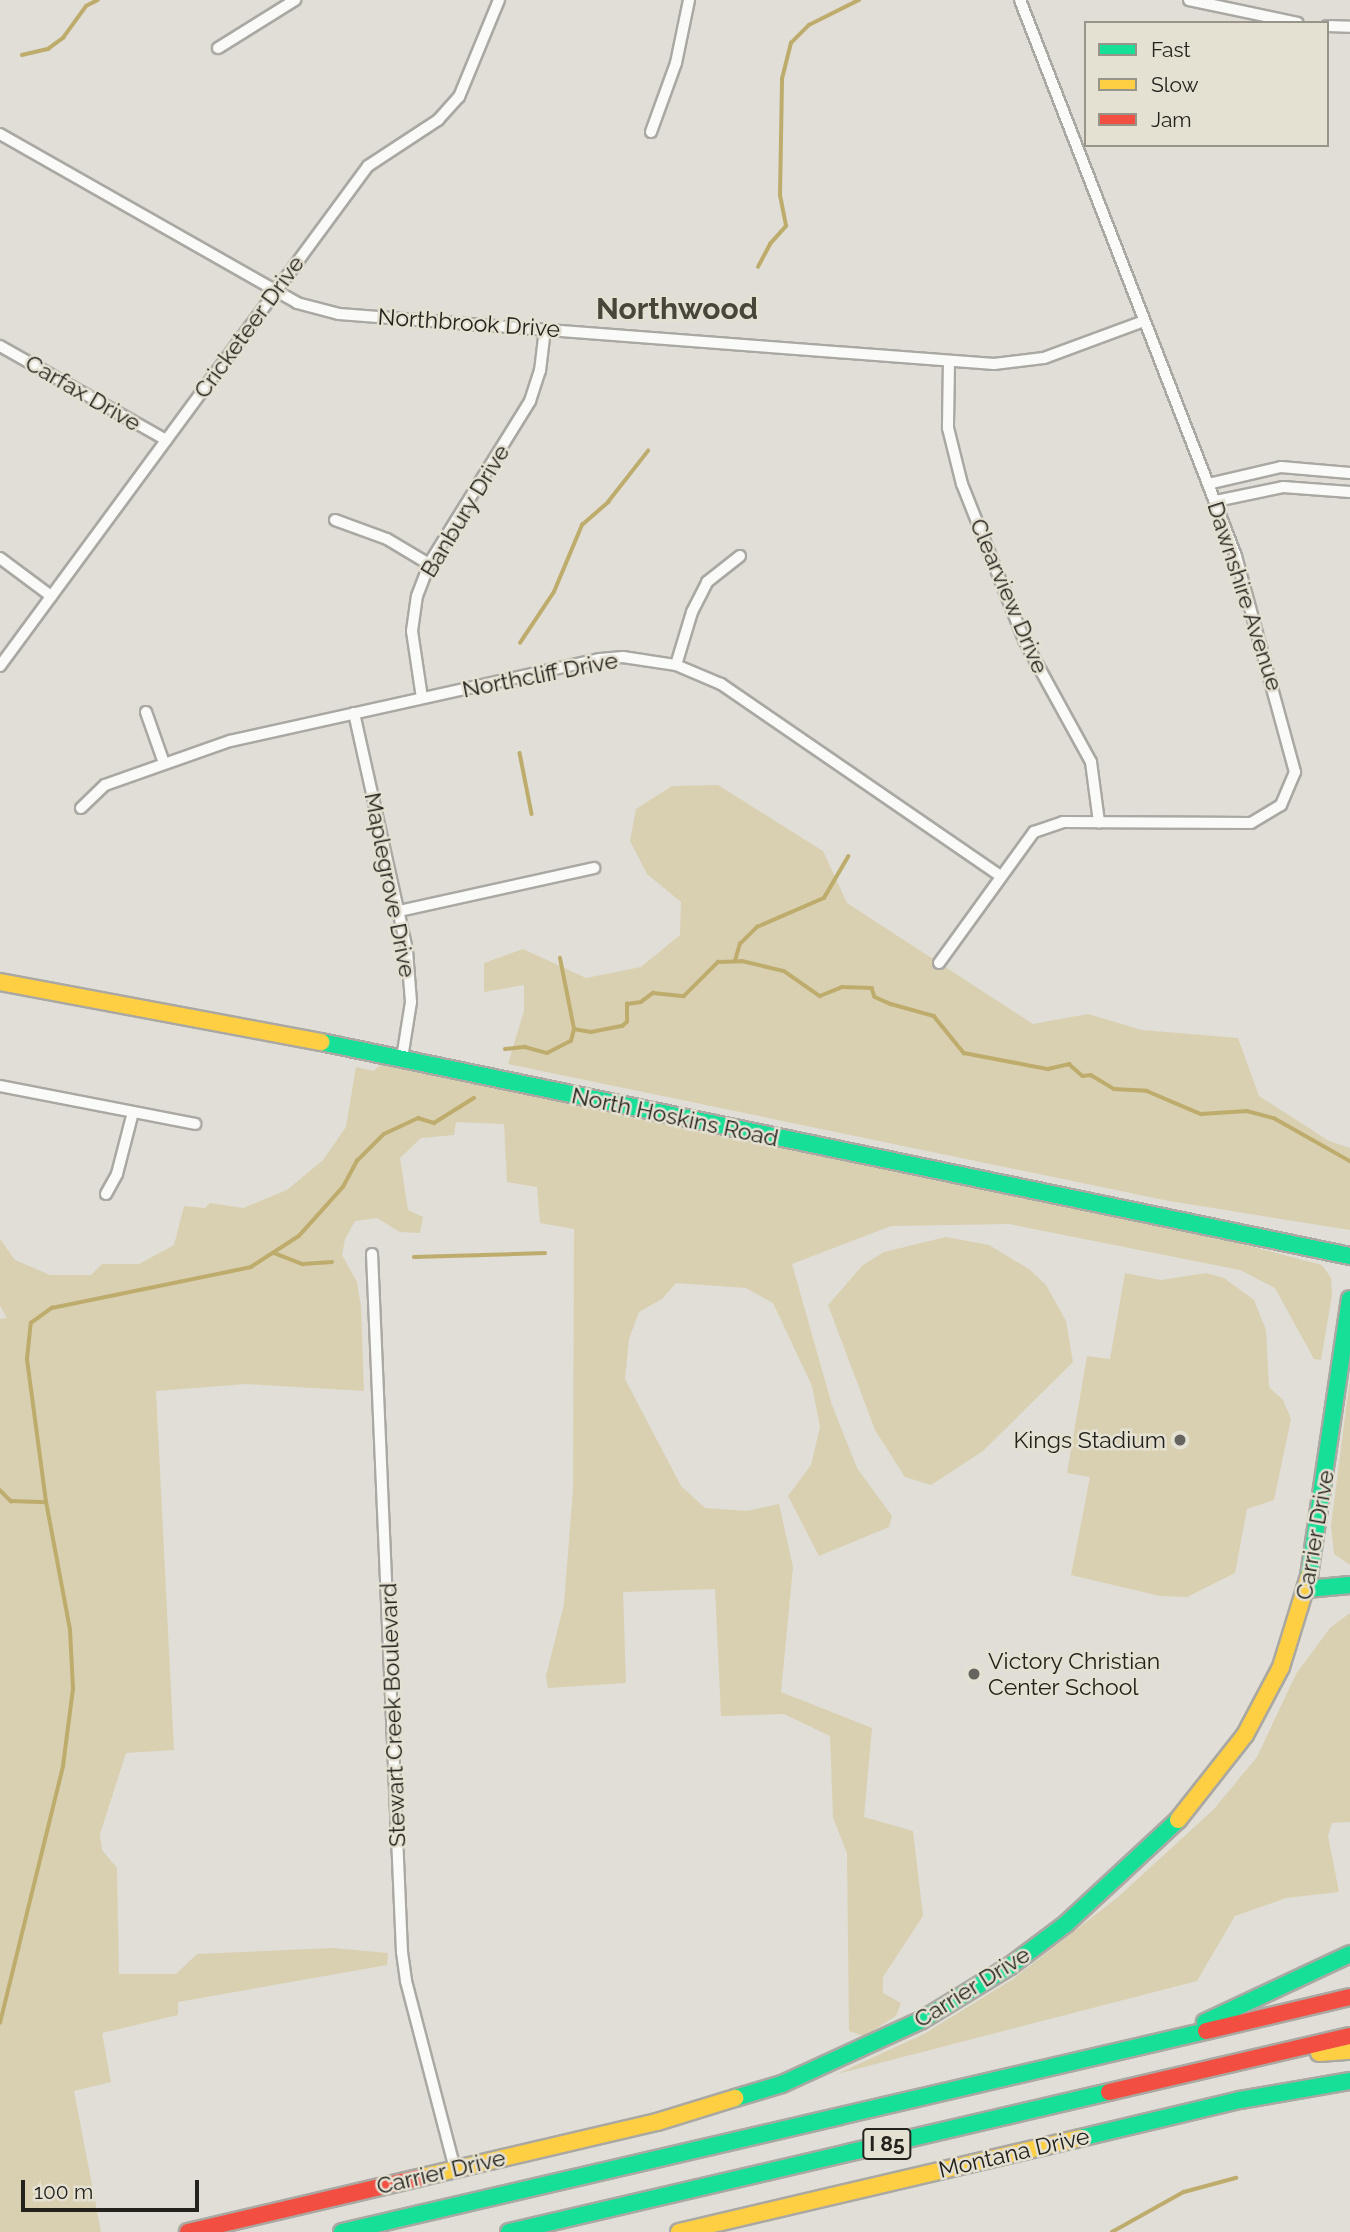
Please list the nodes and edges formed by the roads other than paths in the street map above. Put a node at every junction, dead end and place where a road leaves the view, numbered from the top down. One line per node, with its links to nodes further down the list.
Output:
1 (295, 0): 9 (street)
2 (499, 0): 12 (street, Cricketeer Drive)
3 (689, 0): 10 (street)
4 (1020, 0): 13 (street, Dawnshire Avenue)
5 (1189, 0): 6 (street)
6 (1289, 21)
7 (1329, 26): 8 (street)
8 (1350, 27)
9 (218, 48)
10 (651, 132)
11 (0, 134): 12 (street, Northbrook Drive)
12 (276, 291): 14 (street, Northbrook Drive); 17 (street, Cricketeer Drive)
13 (1144, 321): 16 (street, Northbrook Drive); 19 (street, Dawnshire Avenue)
14 (545, 329): 16 (street, Northbrook Drive); 25 (street, Banbury Drive)
15 (0, 346): 17 (street, Carfax Drive)
16 (949, 360): 34 (street, Clearview Drive)
17 (166, 440): 26 (street, Cricketeer Drive)
18 (1350, 473): 19 (street)
19 (1208, 484): 21 (street, Dawnshire Avenue)
20 (1350, 492): 21 (street)
21 (1216, 501): 34 (street, Dawnshire Avenue)
22 (335, 520): 25 (street)
23 (740, 556): 27 (street)
24 (0, 558): 26 (street)
25 (429, 564): 29 (street, Banbury Drive)
26 (51, 596): 28 (street, Cricketeer Drive)
27 (676, 665): 29 (street, Northcliff Drive); 36 (street, Northcliff Drive)
28 (0, 666)
29 (422, 698): 31 (street, Northcliff Drive)
30 (146, 712): 32 (street)
31 (354, 713): 32 (street, Northcliff Drive); 37 (street, Maplegrove Drive)
32 (163, 763): 33 (street, Northcliff Drive)
33 (81, 808)
34 (1099, 822): 36 (street, Dawnshire Avenue)
35 (594, 867): 37 (street)
36 (999, 875): 38 (street, Dawnshire Avenue)
37 (399, 911): 40 (street, Maplegrove Drive)
38 (939, 963)
39 (0, 982): 40 (main road, North Hoskins Road)
40 (402, 1058): 46 (main road, North Hoskins Road)
41 (0, 1086): 42 (street)
42 (133, 1112): 43 (street); 44 (street)
43 (195, 1124)
44 (106, 1194)
45 (372, 1254): 57 (street, Stewart Creek Boulevard)
46 (1350, 1256)
47 (1350, 1299): 49 (main road, Carrier Drive)
48 (1350, 1585): 49 (main road)
49 (1307, 1589): 57 (main road, Carrier Drive)
50 (1350, 1954): 53 (main road)
51 (1350, 1997): 53 (main road, I 85)
52 (1350, 2036): 55 (main road, I 85)
53 (1160, 2042): 60 (main road, I 85)
54 (1350, 2051): 55 (main road)
55 (1265, 2056): 61 (main road, I 85)
56 (1350, 2081): 58 (main road, Montana Drive)
57 (455, 2169): 59 (main road, Carrier Drive)
58 (727, 2227): 62 (main road, Montana Drive)
59 (188, 2232)
60 (342, 2232)
61 (509, 2232)
62 (679, 2232)

